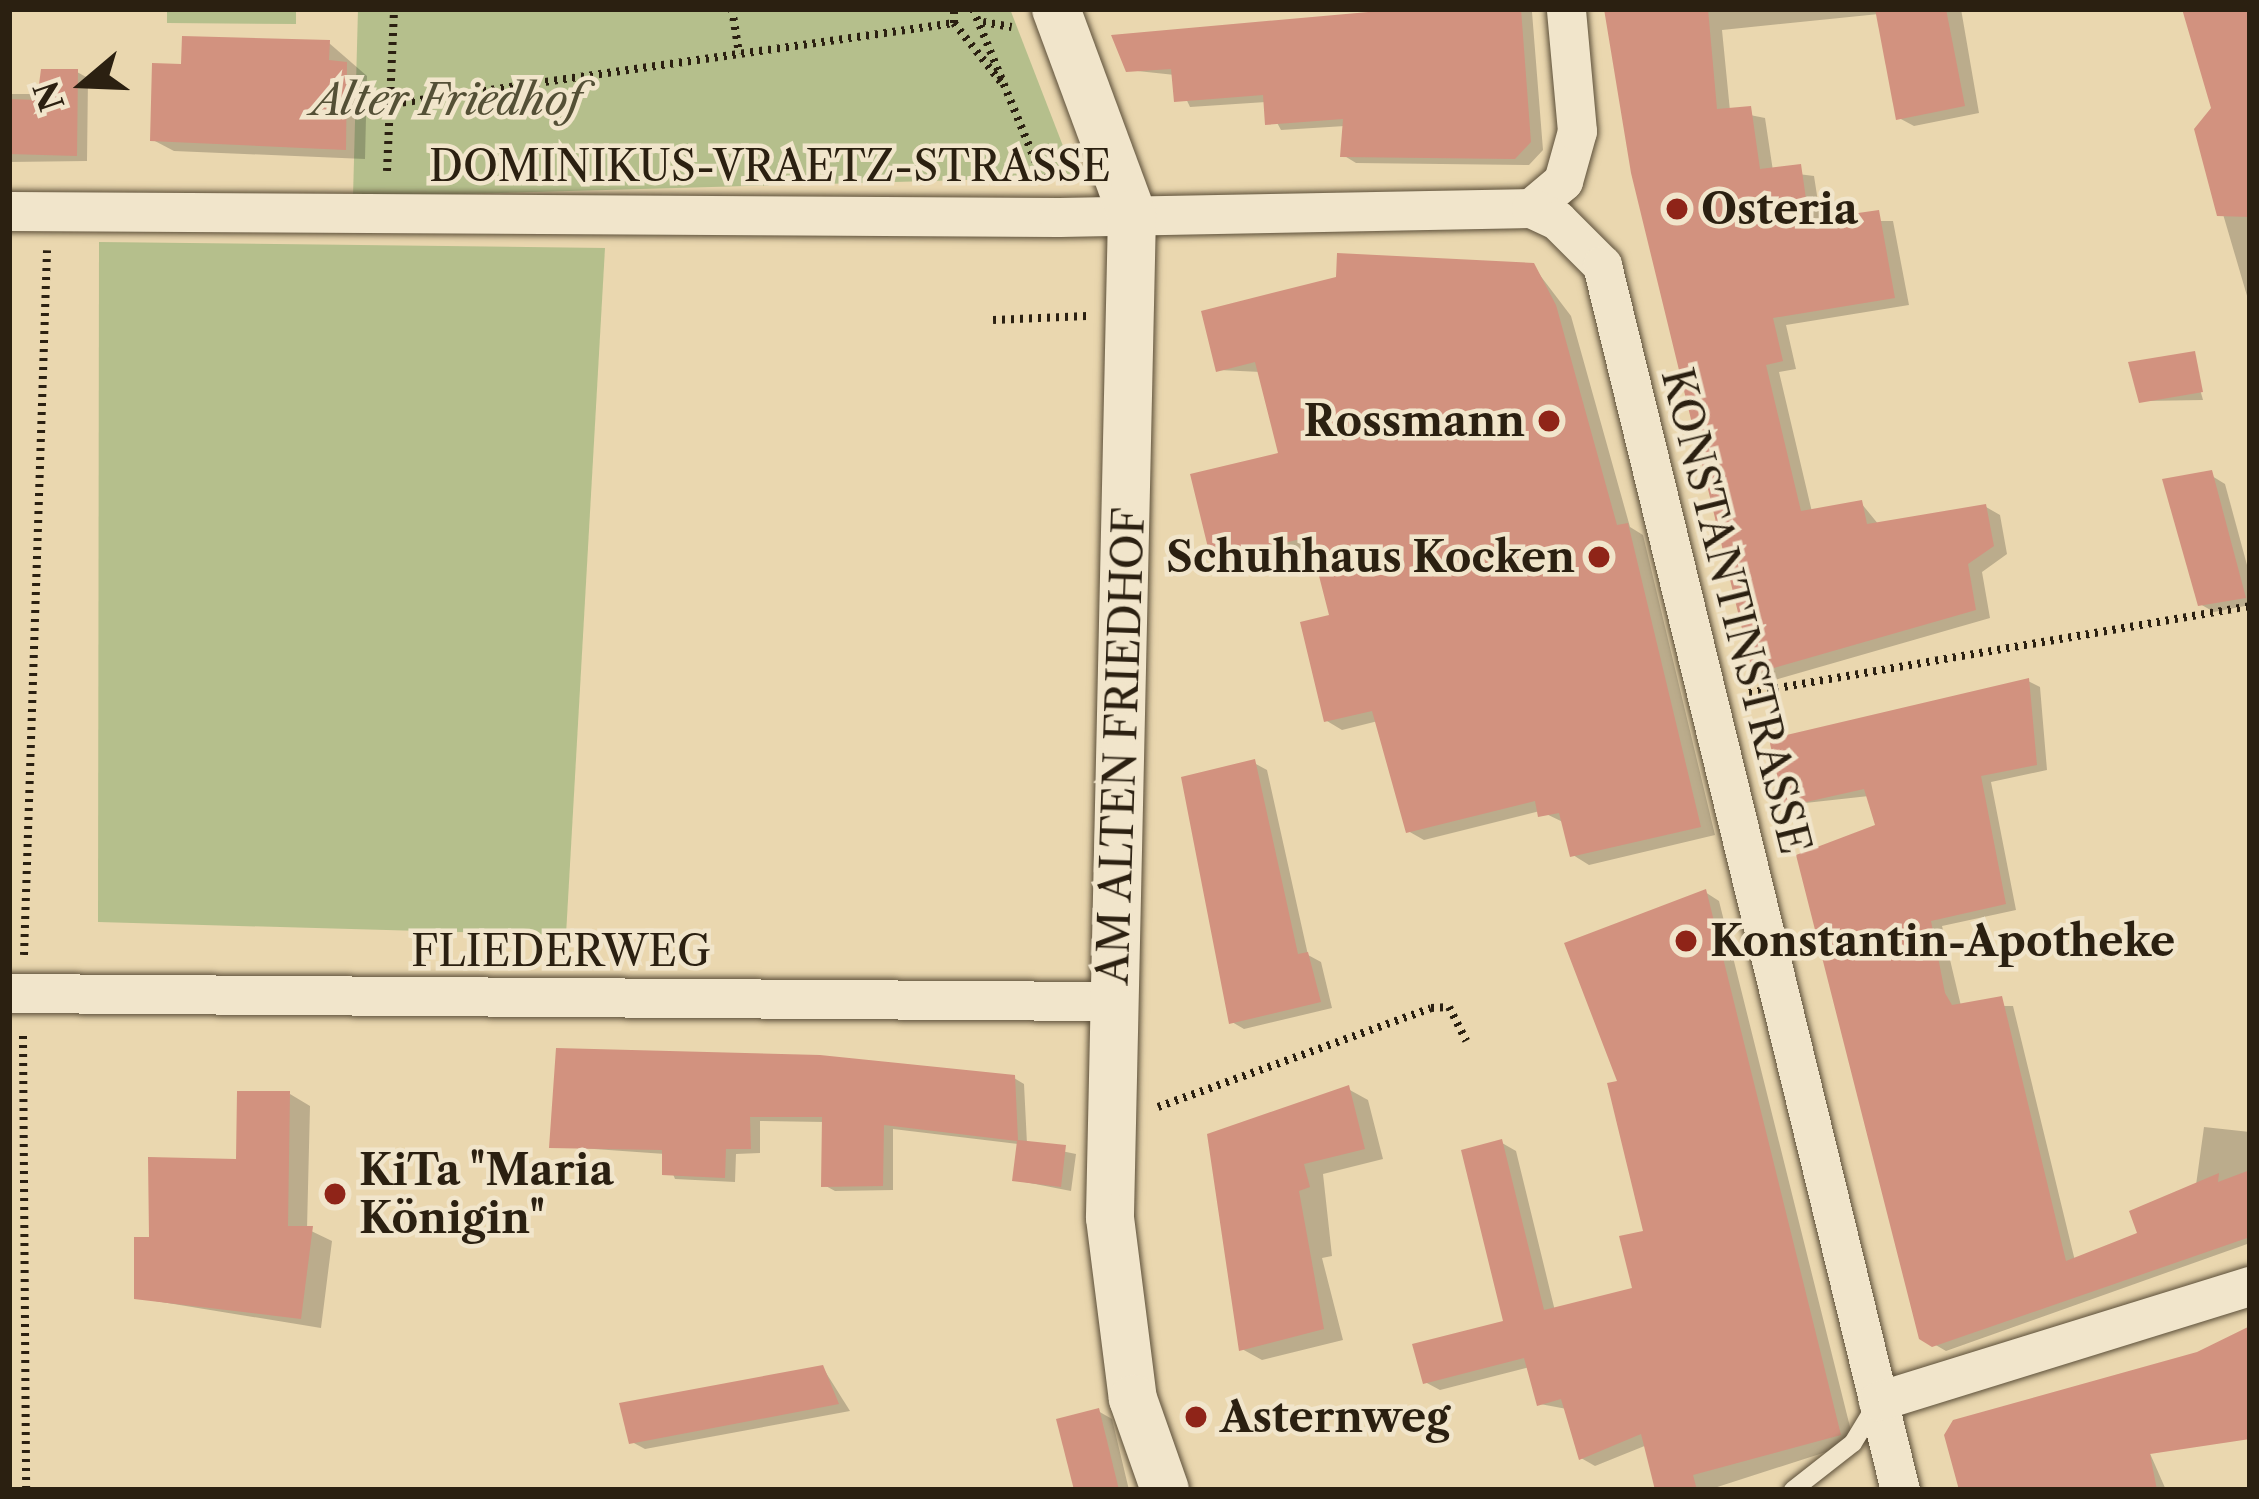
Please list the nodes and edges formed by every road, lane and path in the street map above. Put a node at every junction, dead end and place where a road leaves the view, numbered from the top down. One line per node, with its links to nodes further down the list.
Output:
1 (394, 9): 10 (path)
2 (732, 9): 8 (path)
3 (954, 9): 7 (path)
4 (973, 9): 9 (path)
5 (1055, 9): 14 (street, AM ALTEN FRIEDHOF)
6 (1566, 9): 11 (street)
7 (954, 23): 8 (path); 9 (path)
8 (739, 53): 10 (path)
9 (1005, 88): 15 (path)
10 (385, 104): 13 (path)
11 (1531, 208): 14 (street, DOMINIKUS-VRAETZ-STRASSE); 19 (street, KONSTANTINSTRASSE)
12 (28, 212): 13 (street, DOMINIKUS-VRAETZ-STRASSE); 20 (path)
13 (388, 214): 15 (street, DOMINIKUS-VRAETZ-STRASSE)
14 (1132, 214): 15 (street, DOMINIKUS-VRAETZ-STRASSE); 16 (street, AM ALTEN FRIEDHOF)
15 (1059, 218)
16 (1133, 313): 17 (path); 21 (street, AM ALTEN FRIEDHOF)
17 (993, 320)
18 (2250, 606): 19 (path)
19 (1710, 700): 25 (street, KONSTANTINSTRASSE)
20 (16, 995): 21 (street, FLIEDERWEG); 26 (path)
21 (1113, 1001): 23 (street, AM ALTEN FRIEDHOF)
22 (1466, 1041): 23 (path)
23 (1111, 1124): 27 (street, AM ALTEN FRIEDHOF)
24 (2250, 1286): 25 (street)
25 (1878, 1401): 28 (lane); 29 (street, KONSTANTINSTRASSE)
26 (26, 1490)
27 (1165, 1490)
28 (1793, 1490)
29 (1900, 1490)

